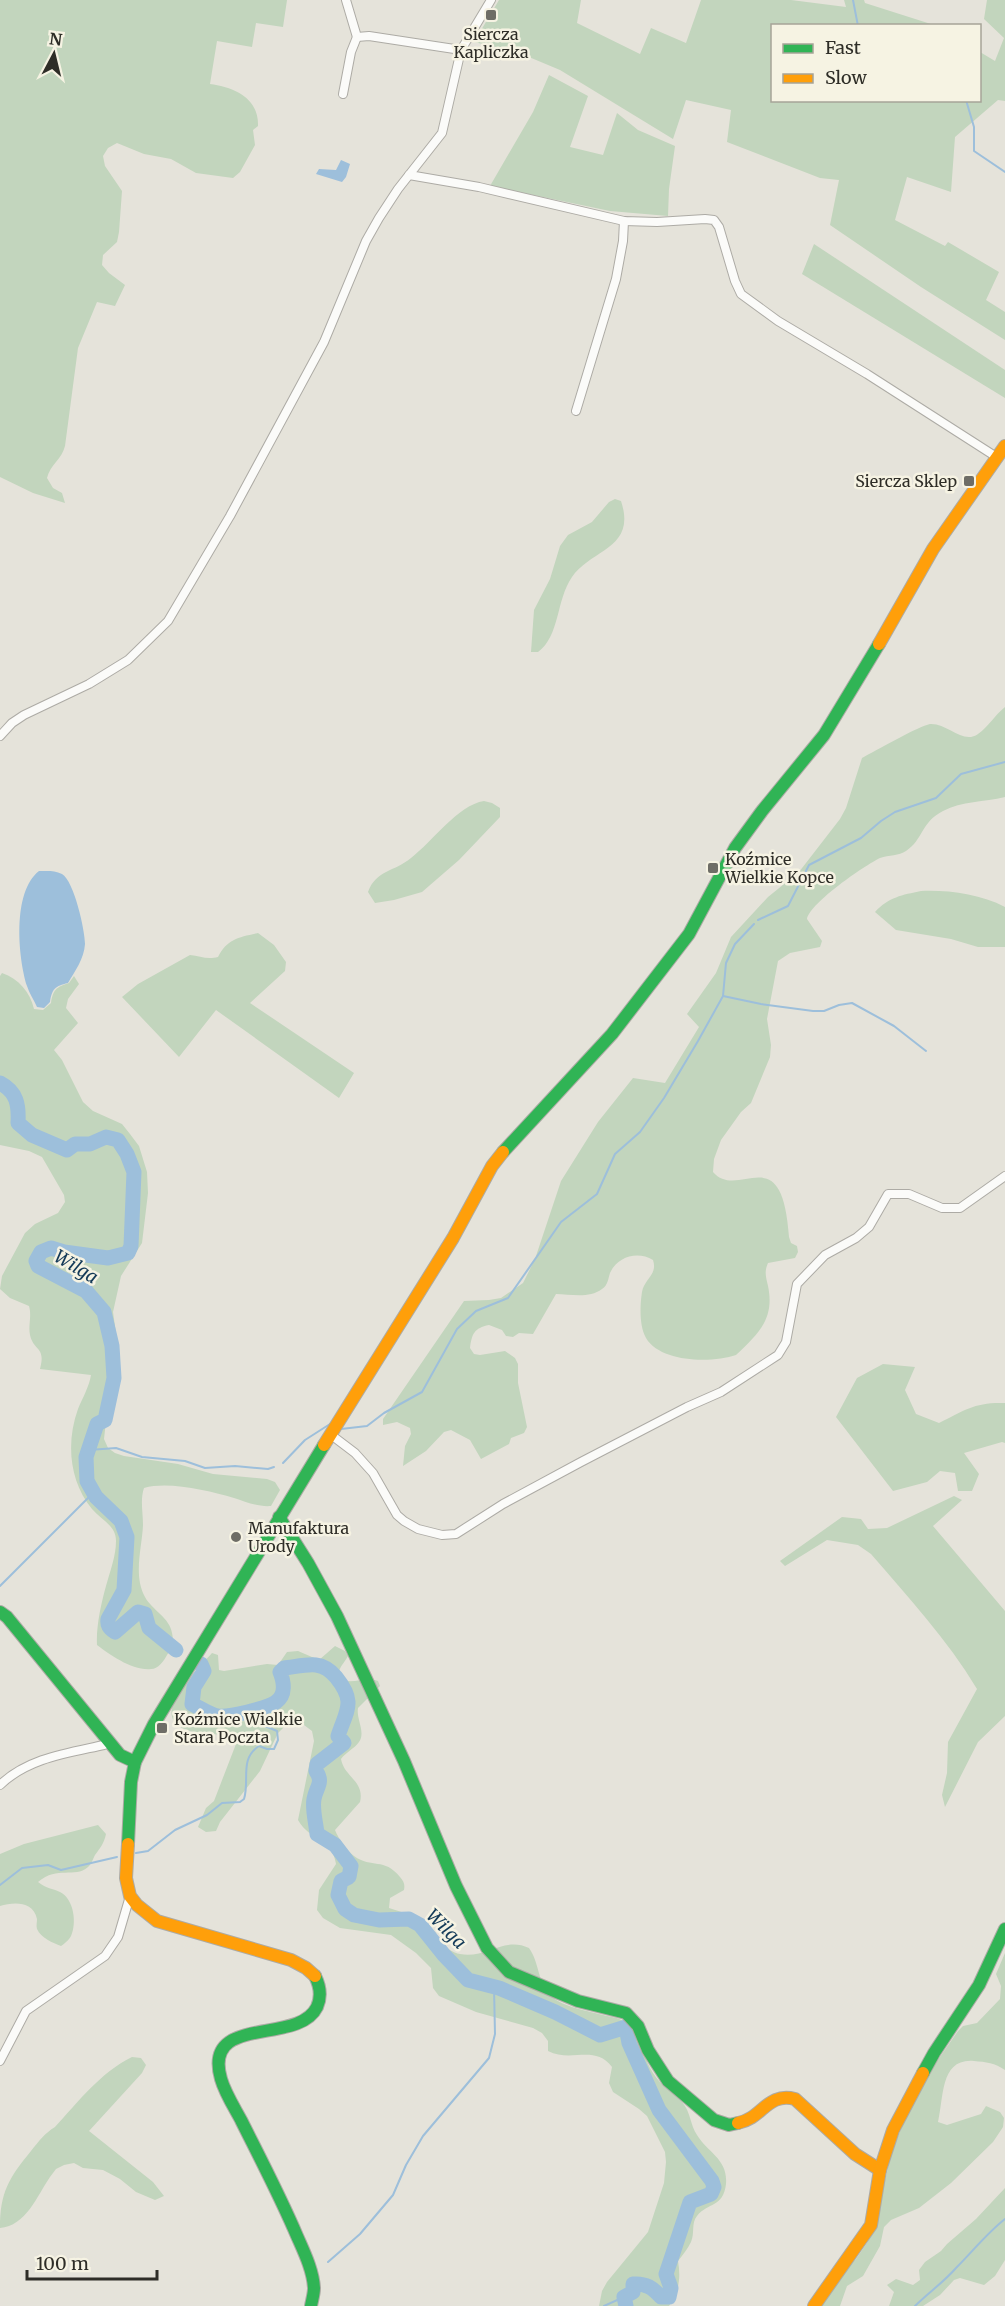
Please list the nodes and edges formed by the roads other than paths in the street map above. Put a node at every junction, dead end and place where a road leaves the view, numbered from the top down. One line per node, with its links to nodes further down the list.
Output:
1 (346, 0): 3 (street)
2 (491, 0): 4 (street)
3 (357, 37): 4 (street); 5 (street)
4 (462, 50): 6 (street)
5 (343, 94)
6 (409, 175): 7 (street); 11 (street)
7 (624, 221): 8 (street); 10 (street)
8 (576, 411)
9 (1005, 446): 10 (street)
10 (998, 458): 13 (street)
11 (0, 736)
12 (1005, 1176): 13 (street)
13 (330, 1434): 14 (street)
14 (279, 1517): 17 (street); 22 (street)
15 (0, 1612): 16 (street)
16 (109, 1742): 17 (street); 18 (street)
17 (135, 1762): 19 (street)
18 (0, 1785)
19 (130, 1896): 21 (street); 23 (street)
20 (1005, 1929): 22 (street)
21 (0, 2061)
22 (880, 2170): 24 (street)
23 (311, 2306)
24 (814, 2306)

